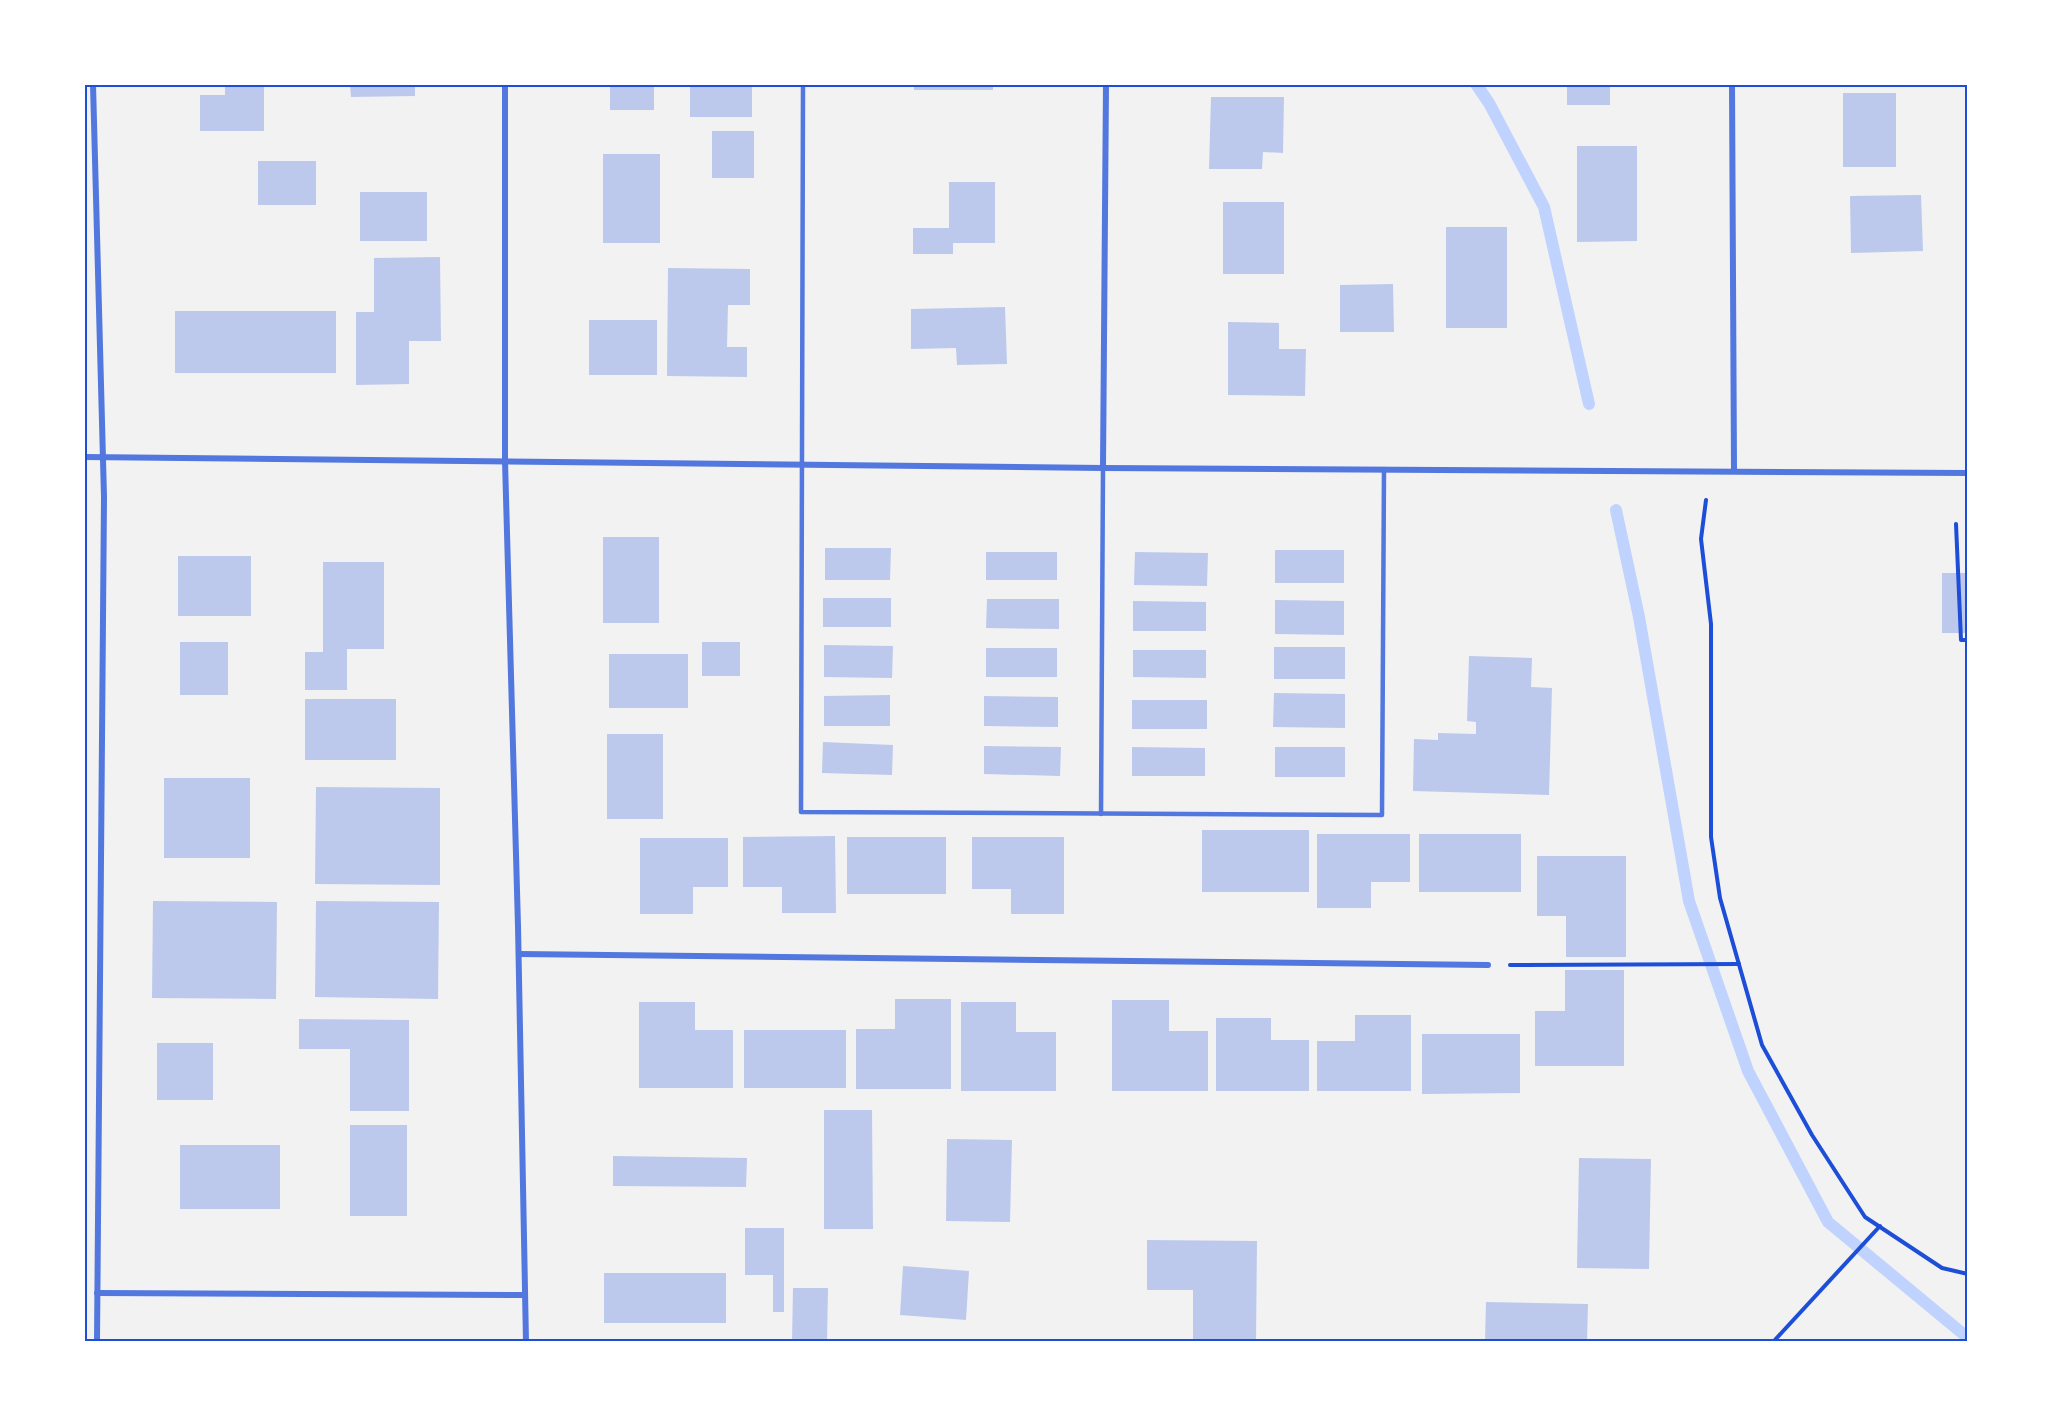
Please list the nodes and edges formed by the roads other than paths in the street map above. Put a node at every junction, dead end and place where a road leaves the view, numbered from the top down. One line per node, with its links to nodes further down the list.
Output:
1 (93, 84): 7 (street)
2 (505, 84): 8 (street)
3 (803, 84): 9 (lane)
4 (1106, 84): 10 (street)
5 (1732, 84): 12 (street)
6 (84, 457): 7 (street)
7 (102, 457): 8 (street); 17 (street)
8 (505, 460): 9 (street); 15 (street)
9 (803, 464): 10 (street); 14 (lane)
10 (1103, 468): 11 (street); 14 (lane)
11 (1384, 469): 12 (street); 14 (lane)
12 (1734, 471): 13 (street)
13 (1968, 473)
14 (1101, 814)
15 (519, 954): 16 (street); 18 (street)
16 (1488, 964)
17 (97, 1293): 18 (street); 19 (street)
18 (525, 1295): 20 (street)
19 (97, 1342)
20 (526, 1342)

